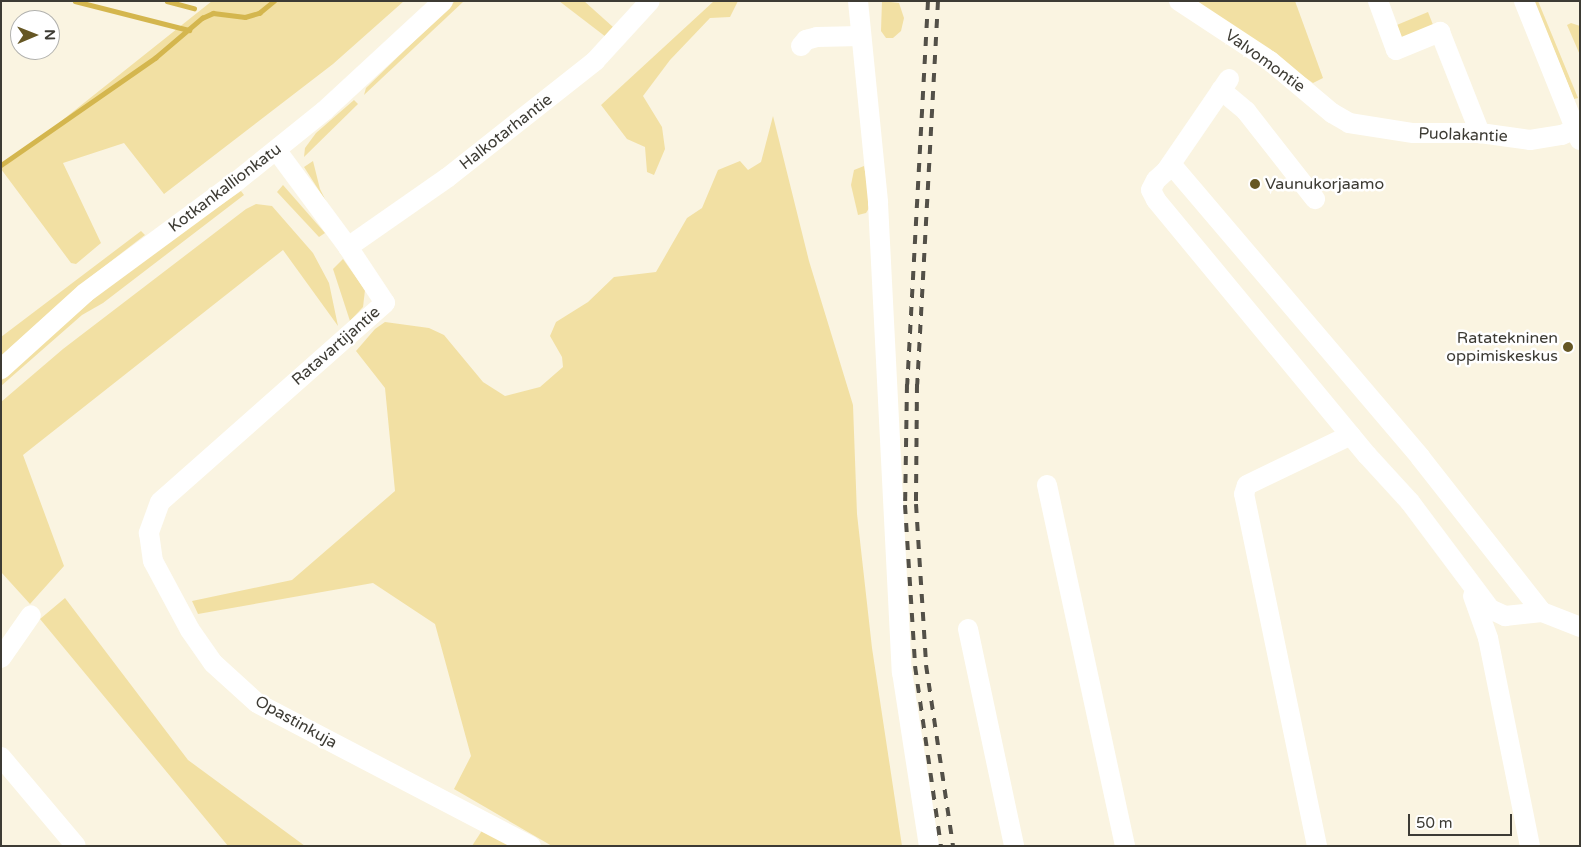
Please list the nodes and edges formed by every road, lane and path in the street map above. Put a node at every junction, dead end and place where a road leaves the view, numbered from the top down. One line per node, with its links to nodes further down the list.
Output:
1 (443, 1): 12 (street, Kotkankallionkatu)
2 (650, 1): 15 (street, Halkotarhantie)
3 (858, 1): 7 (street)
4 (1179, 1): 9 (street, Valvomontie)
5 (1378, 1): 10 (street)
6 (1524, 1): 11 (street)
7 (861, 36): 8 (street); 31 (street)
8 (801, 46)
9 (1349, 123): 10 (street, Puolakantie)
10 (1480, 133): 11 (street, Puolakantie)
11 (1578, 134)
12 (277, 150): 15 (street, Ratavartijantie); 16 (street, Kotkankallionkatu)
13 (1171, 164): 14 (street); 17 (street); 21 (street)
14 (1315, 199)
15 (348, 247): 19 (street, Ratavartijantie)
16 (1, 369)
17 (1351, 436): 20 (street); 34 (street)
18 (1047, 485): 33 (street)
19 (153, 517): 30 (street, Opastinkuja)
20 (1468, 580): 23 (street); 26 (street)
21 (1542, 612): 23 (street); 24 (street)
22 (31, 615): 27 (street)
23 (1505, 616): 26 (street)
24 (1580, 627)
25 (968, 629): 32 (street)
26 (1492, 656): 35 (street)
27 (1, 658)
28 (1, 757): 29 (street)
29 (76, 846)
30 (531, 846)
31 (929, 846)
32 (1014, 846)
33 (1125, 846)
34 (1318, 846)
35 (1530, 846)

